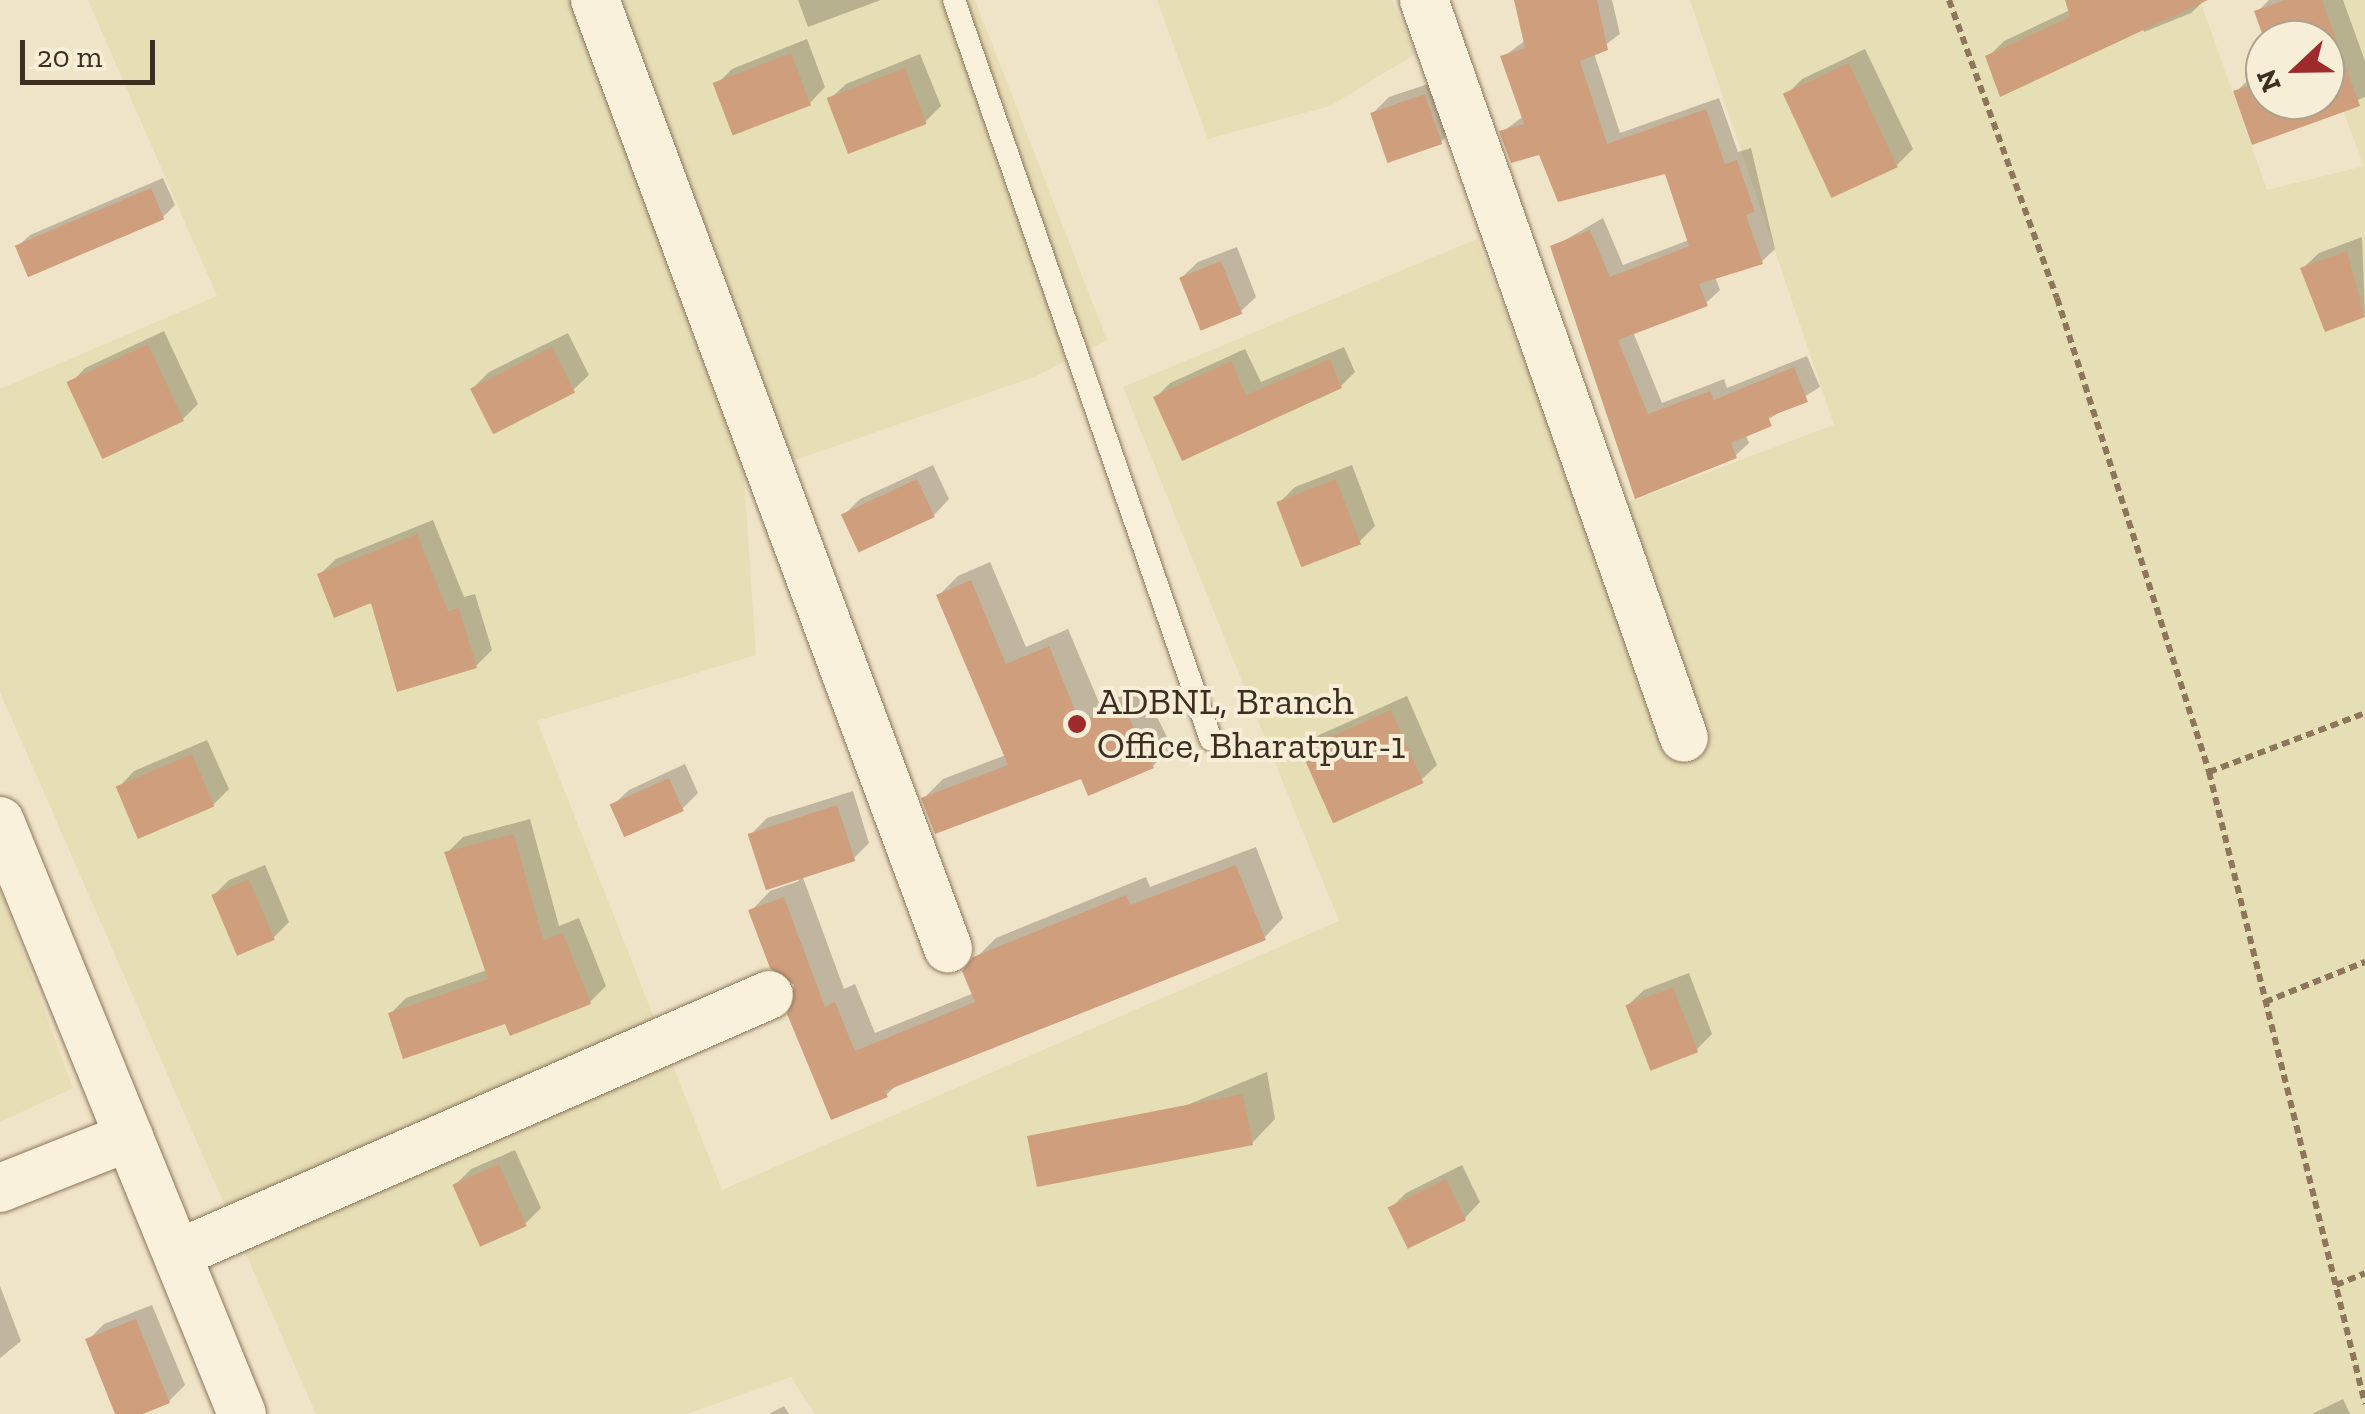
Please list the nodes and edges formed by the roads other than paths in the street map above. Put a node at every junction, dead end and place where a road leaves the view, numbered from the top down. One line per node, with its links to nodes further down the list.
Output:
1 (595, 0): 7 (street)
2 (954, 0): 5 (lane)
3 (1424, 0): 4 (street)
4 (1684, 738)
5 (1211, 740)
6 (0, 821): 9 (street)
7 (948, 948)
8 (768, 996): 11 (street)
9 (128, 1137): 10 (street); 11 (street)
10 (0, 1188)
11 (177, 1254): 12 (street)
12 (242, 1414)

